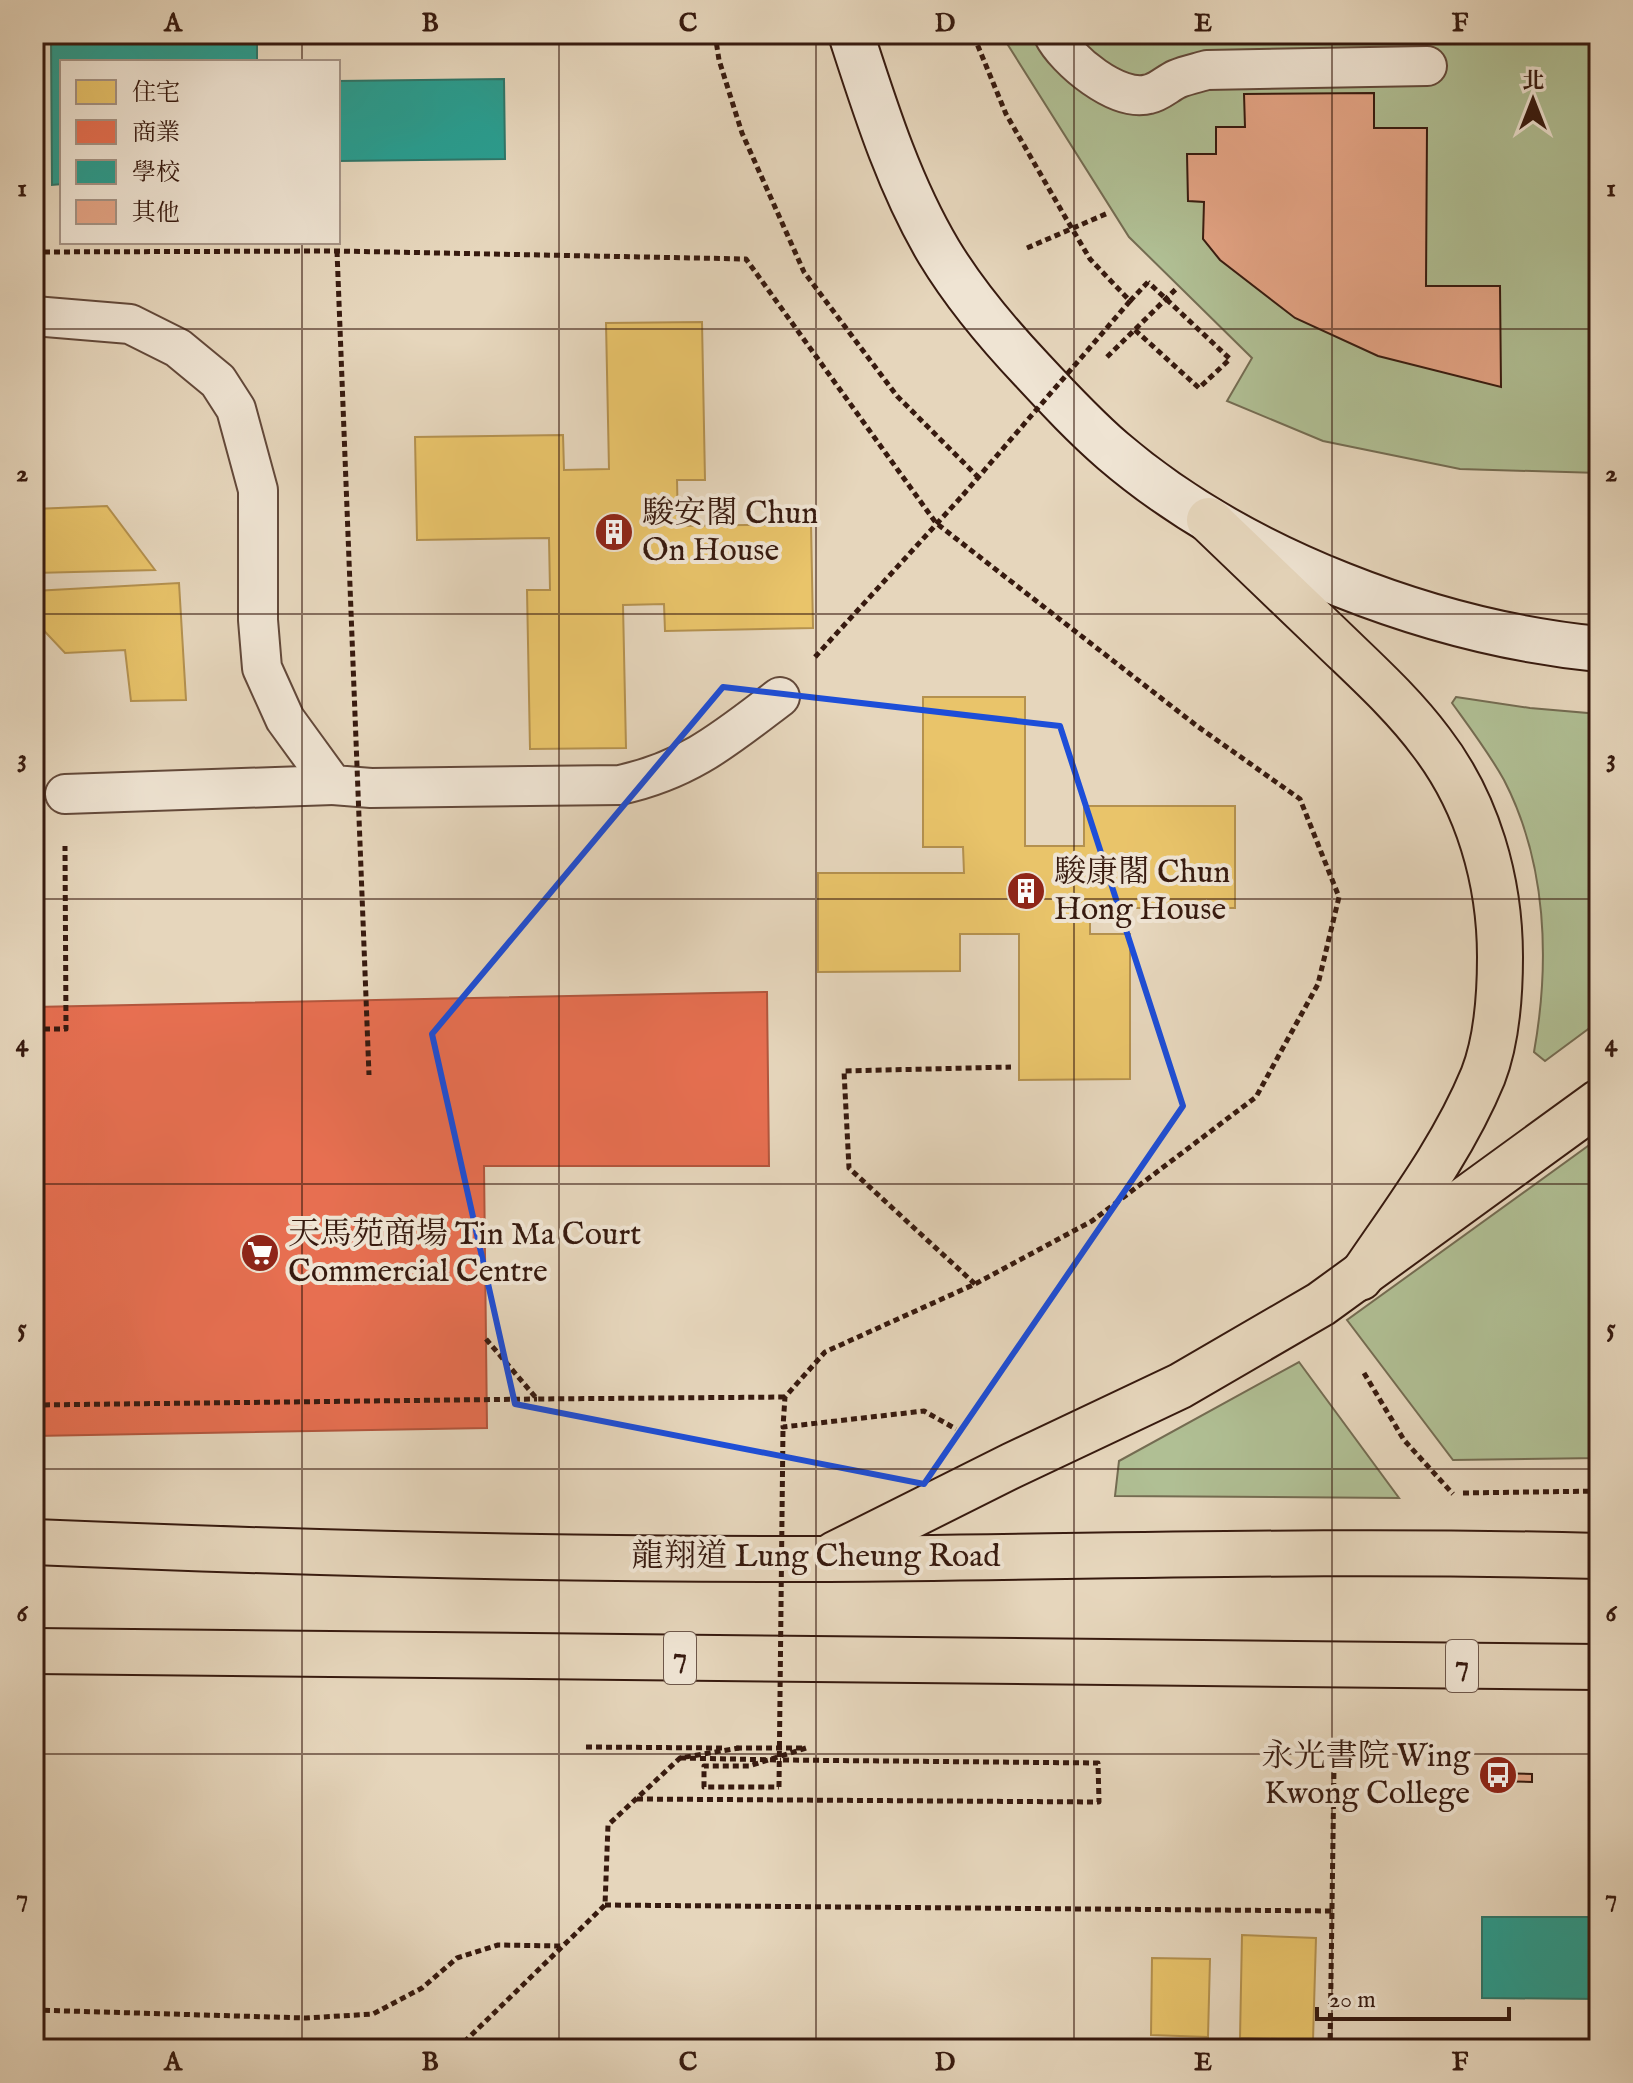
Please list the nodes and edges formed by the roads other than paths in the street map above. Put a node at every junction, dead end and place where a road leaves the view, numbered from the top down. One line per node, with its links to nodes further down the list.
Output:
1 (851, 34): 5 (main road)
2 (1053, 34): 3 (lane)
3 (1427, 66)
4 (34, 316): 8 (lane)
5 (1209, 520): 6 (main road); 11 (highway)
6 (1599, 649)
7 (780, 697): 8 (lane)
8 (333, 785): 9 (lane)
9 (65, 794)
10 (1599, 1102): 11 (highway)
11 (1360, 1278): 14 (highway)
12 (34, 1542): 14 (highway, 龍翔道 Lung Cheung Road)
13 (1599, 1556): 14 (highway, 龍翔道 Lung Cheung Road)
14 (826, 1559)
15 (34, 1651): 16 (highway, 7)
16 (1599, 1667)

